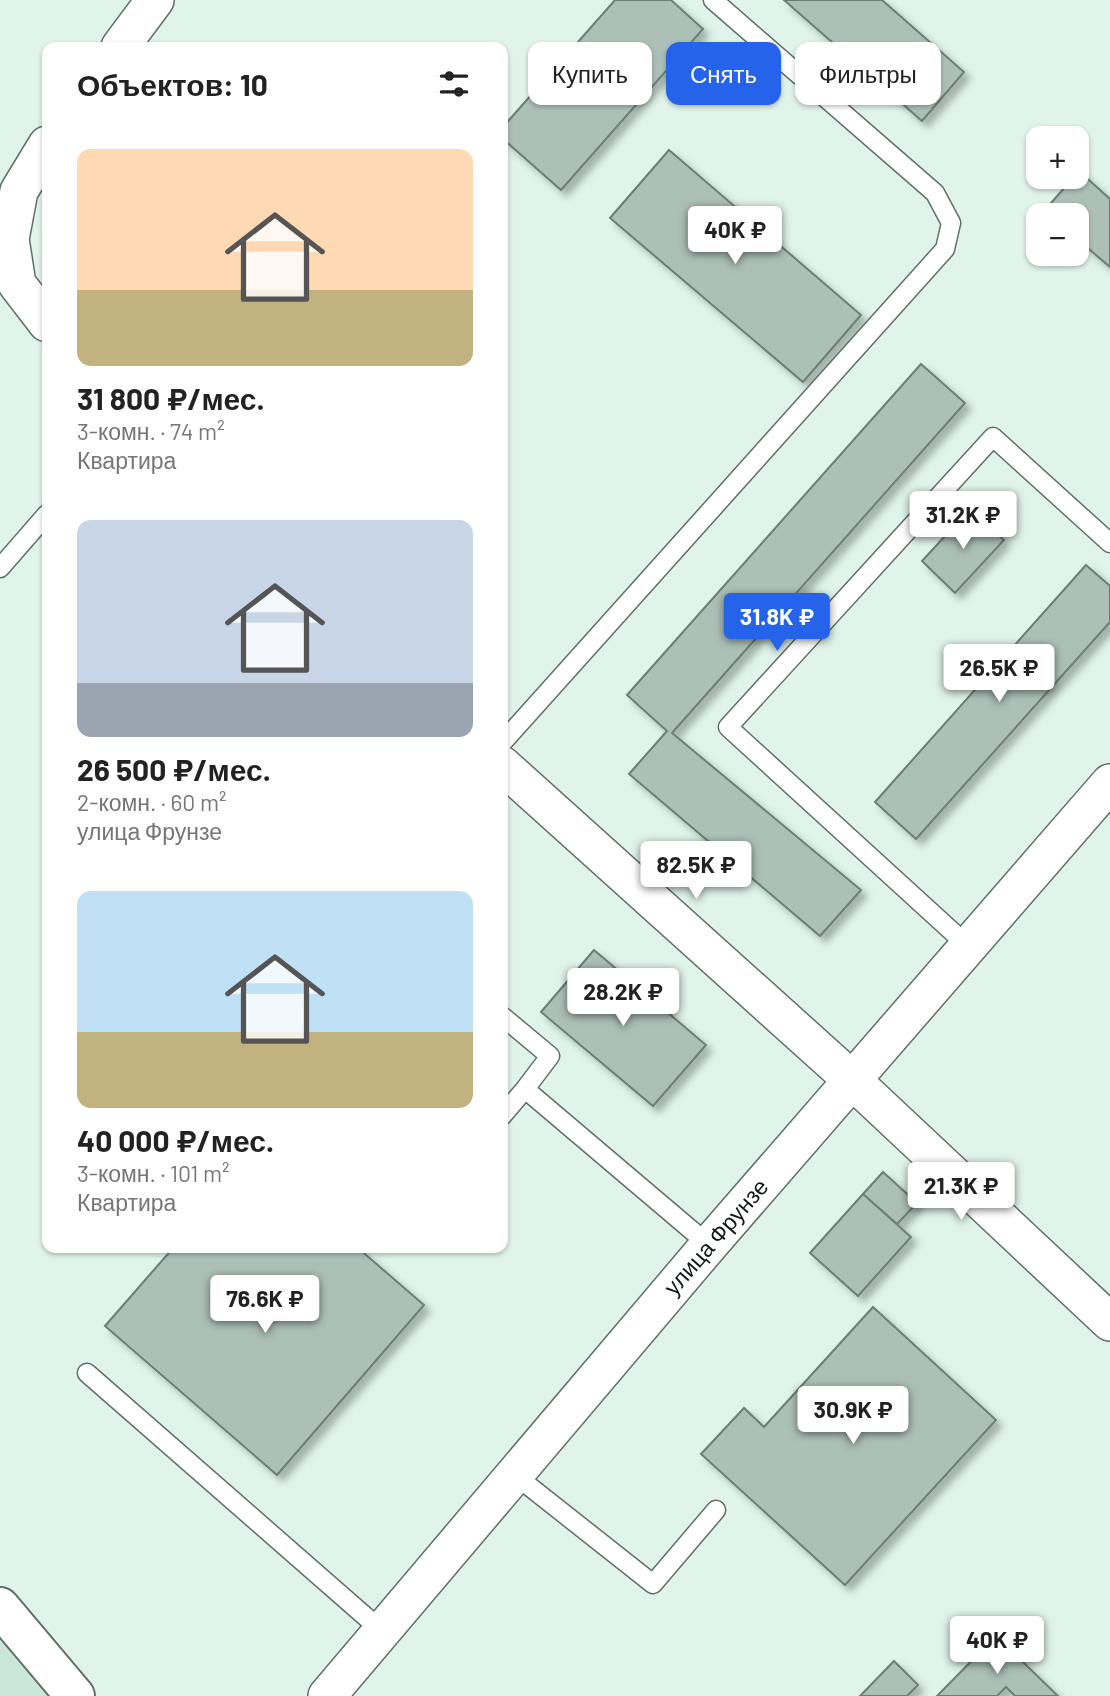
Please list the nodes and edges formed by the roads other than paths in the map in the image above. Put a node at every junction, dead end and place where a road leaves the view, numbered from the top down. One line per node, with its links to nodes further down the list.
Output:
1 (155, 0): 3 (street)
2 (713, 0): 10 (lane)
3 (124, 42)
4 (42, 153): 5 (street)
5 (8, 282): 6 (street)
6 (42, 318)
7 (42, 519): 9 (lane)
8 (1110, 543): 13 (lane)
9 (0, 568)
10 (508, 736)
11 (508, 770): 15 (street)
12 (1110, 783): 13 (street, улица Фрунзе)
13 (968, 947): 15 (street, улица Фрунзе)
14 (508, 1021): 16 (lane)
15 (852, 1080): 18 (street, улица Фрунзе); 19 (street)
16 (525, 1089): 17 (lane); 18 (lane)
17 (508, 1109)
18 (709, 1245): 21 (street, улица Фрунзе)
19 (1110, 1322)
20 (87, 1373): 24 (lane)
21 (515, 1475): 22 (lane); 24 (street, улица Фрунзе)
22 (716, 1510)
23 (0, 1607): 26 (main road)
24 (382, 1631): 25 (street, улица Фрунзе)
25 (338, 1692)
26 (75, 1696)

